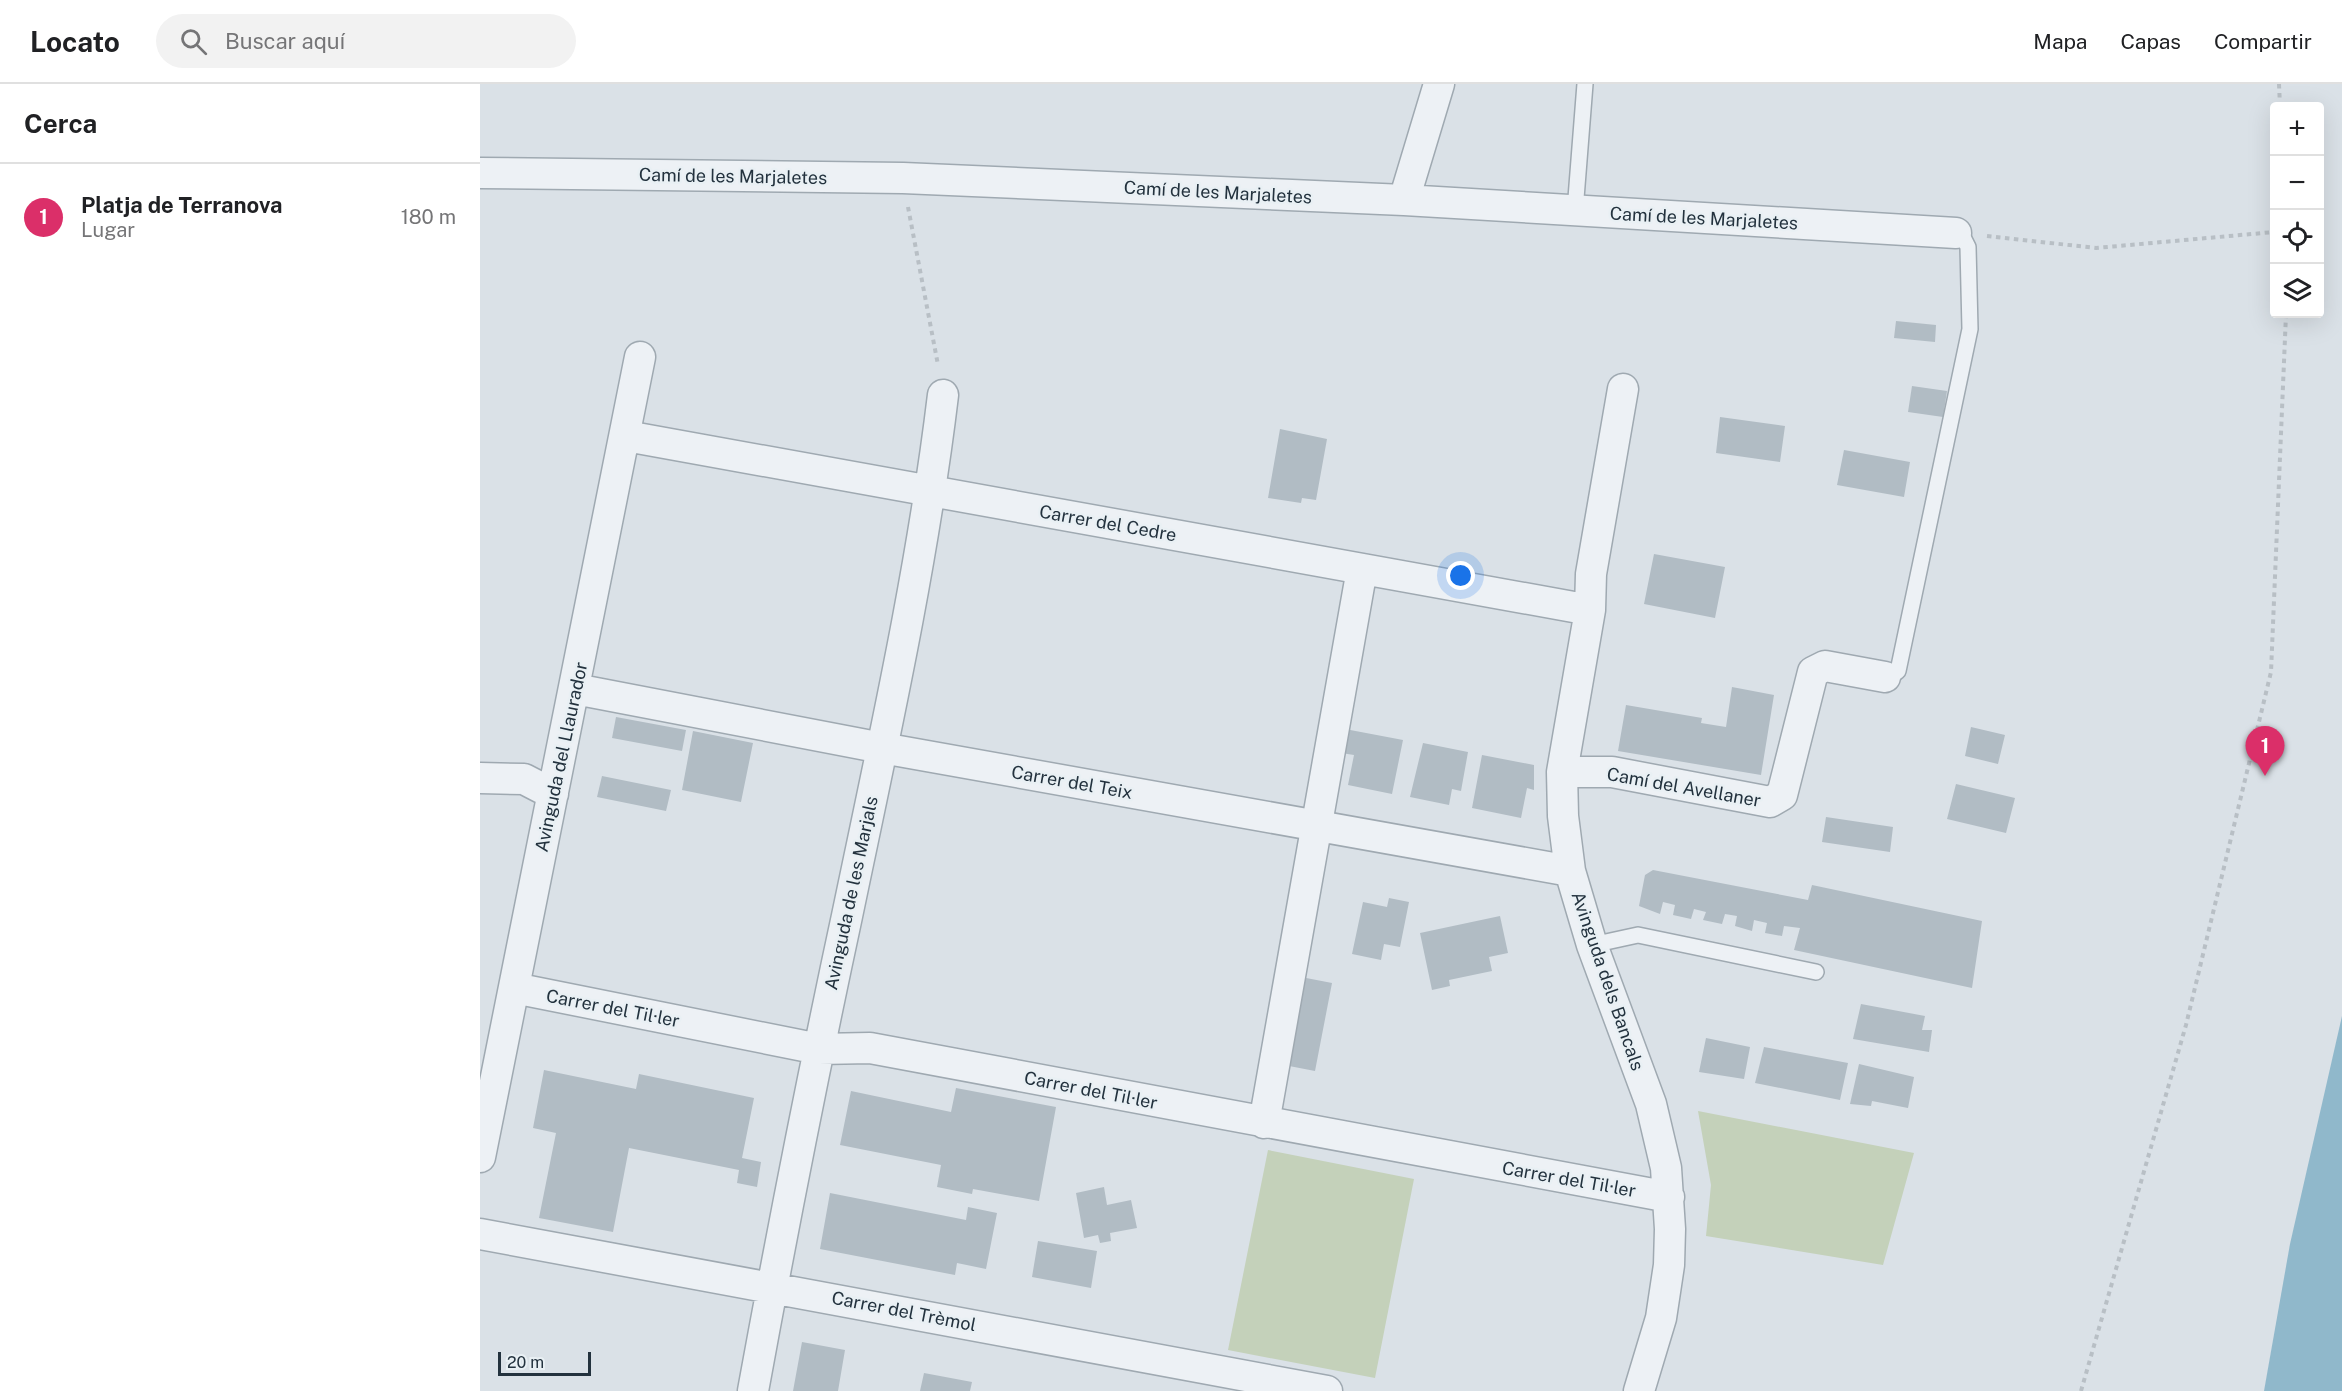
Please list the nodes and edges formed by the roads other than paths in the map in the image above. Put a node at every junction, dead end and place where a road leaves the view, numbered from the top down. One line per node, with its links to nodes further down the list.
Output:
1 (1439, 84): 4 (street)
2 (1586, 84): 5 (lane)
3 (480, 173): 4 (street, Camí de les Marjaletes)
4 (1404, 200): 5 (street, Camí de les Marjaletes)
5 (1575, 211): 6 (street, Camí de les Marjaletes)
6 (1956, 233): 14 (lane)
7 (640, 357): 10 (street, Avinguda del Llaurador)
8 (1623, 389): 13 (street, Avinguda dels Bancals)
9 (943, 395): 11 (street, Avinguda de les Marjals)
10 (626, 436): 11 (street, Carrer del Cedre); 15 (street, Avinguda del Llaurador)
11 (932, 491): 12 (street, Carrer del Cedre); 16 (street, Avinguda de les Marjals)
12 (1362, 568): 13 (street, Carrer del Cedre); 20 (street)
13 (1590, 610): 17 (street, Avinguda dels Bancals)
14 (1885, 677): 17 (street, Camí del Avellaner)
15 (575, 689): 16 (street, Carrer del Teix); 19 (street, Avinguda del Llaurador)
16 (882, 748): 20 (street, Carrer del Teix); 25 (street, Avinguda de les Marjals)
17 (1562, 772): 21 (street, Avinguda dels Bancals)
18 (480, 778): 19 (street)
19 (553, 794): 24 (street, Avinguda del Llaurador)
20 (1317, 826): 21 (street, Carrer del Teix); 26 (street)
21 (1570, 871): 22 (street, Avinguda dels Bancals)
22 (1592, 945): 23 (lane); 28 (street, Avinguda dels Bancals)
23 (1816, 972)
24 (514, 988): 25 (street, Carrer del Til·ler); 27 (street, Avinguda del Llaurador)
25 (819, 1049): 26 (street, Carrer del Til·ler); 30 (street, Avinguda de les Marjals)
26 (1264, 1122): 28 (street, Carrer del Til·ler)
27 (480, 1157)
28 (1669, 1197): 34 (street, Avinguda dels Bancals)
29 (480, 1234): 30 (street, Carrer del Trèmol)
30 (772, 1287): 31 (street, Carrer del Trèmol); 32 (street, Avinguda de les Marjals)
31 (1215, 1380): 33 (street, Carrer del Trèmol)
32 (753, 1391)
33 (1327, 1391)
34 (1639, 1391)

